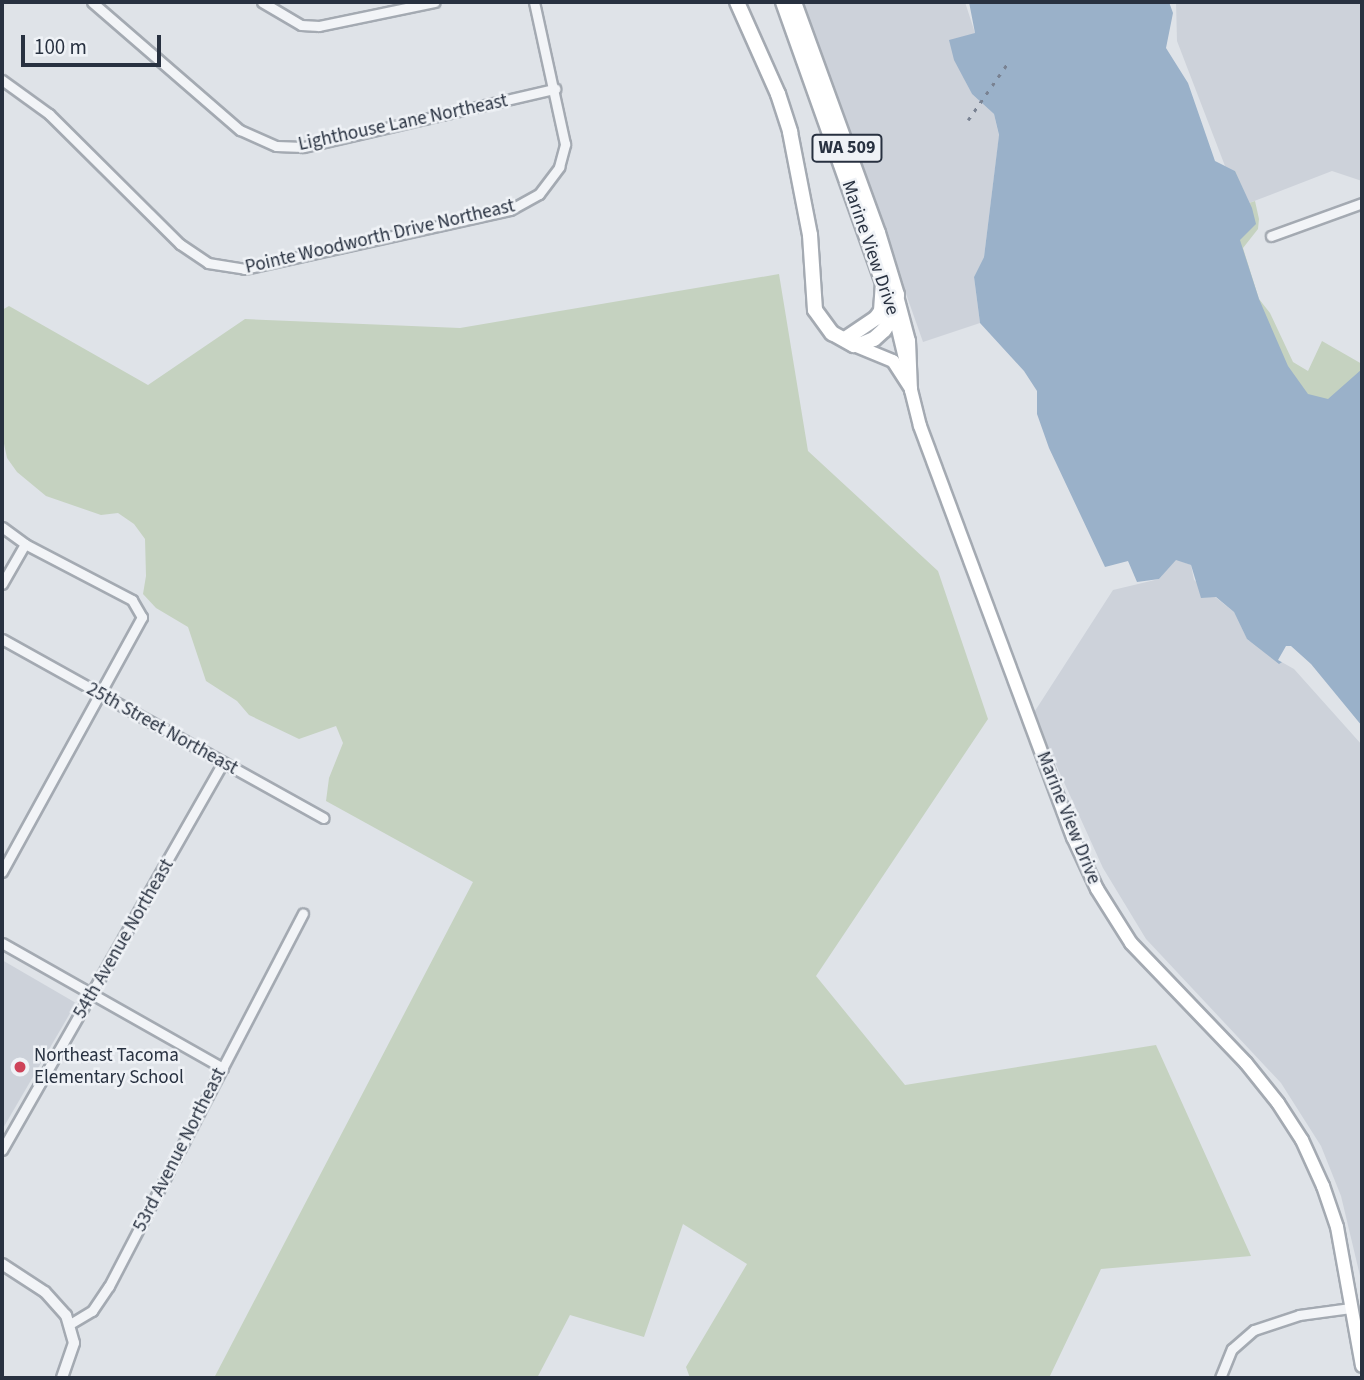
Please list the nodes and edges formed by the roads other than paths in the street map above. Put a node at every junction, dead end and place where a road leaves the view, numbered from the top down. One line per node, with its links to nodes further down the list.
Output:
1 (92, 2): 9 (street, Lighthouse Lane Northeast)
2 (262, 2): 3 (street)
3 (435, 2)
4 (534, 2): 9 (street, Pointe Woodworth Drive Northeast)
5 (737, 2): 16 (main road)
6 (783, 2): 12 (main road, Marine View Drive / WA 509)
7 (794, 2): 13 (main road, Marine View Drive / WA 509)
8 (2, 80): 9 (street, Pointe Woodworth Drive Northeast)
9 (555, 89)
10 (1362, 203): 11 (street)
11 (1271, 236)
12 (884, 283): 14 (main road, Marine View Drive / WA 509); 16 (main road)
13 (897, 295): 14 (main road); 18 (main road, Marine View Drive / WA 509)
14 (894, 312): 15 (main road); 17 (main road, Marine View Drive / WA 509)
15 (880, 335): 16 (main road); 17 (main road)
16 (852, 339): 18 (main road)
17 (900, 346): 18 (main road, Marine View Drive / WA 509)
18 (911, 383): 33 (main road, Marine View Drive / WA 509)
19 (2, 527): 20 (street)
20 (25, 544): 21 (street); 23 (street)
21 (2, 584)
22 (2, 639): 23 (street, 25th Street Northeast)
23 (102, 696): 24 (street, 25th Street Northeast); 26 (street)
24 (223, 763): 25 (street, 25th Street Northeast); 29 (street, 54th Avenue Northeast)
25 (323, 818)
26 (2, 872)
27 (303, 914): 30 (street, 53rd Avenue Northeast)
28 (2, 943): 29 (street)
29 (93, 993): 30 (street); 31 (street, 54th Avenue Northeast)
30 (223, 1068): 34 (street, 53rd Avenue Northeast)
31 (2, 1150)
32 (2, 1265): 34 (street)
33 (1351, 1308): 35 (main road, Marine View Drive / WA 509); 37 (street)
34 (71, 1324): 36 (street)
35 (1362, 1366)
36 (62, 1378)
37 (1220, 1378)

